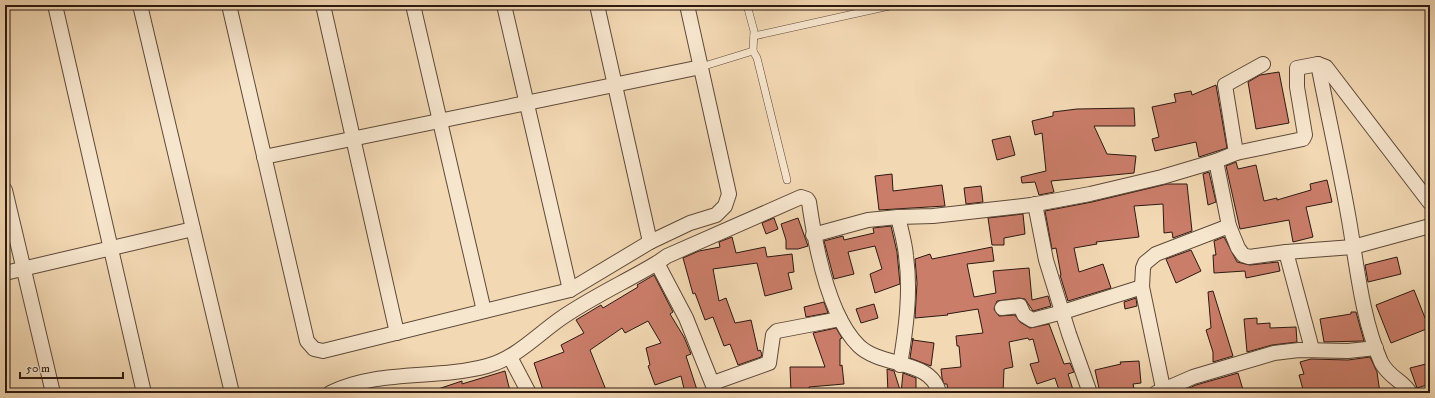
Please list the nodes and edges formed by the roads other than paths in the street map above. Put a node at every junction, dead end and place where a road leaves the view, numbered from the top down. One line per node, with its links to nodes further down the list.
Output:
1 (55, 5): 34 (street)
2 (140, 5): 30 (street)
3 (229, 5): 21 (street)
4 (322, 5): 19 (street)
5 (413, 5): 18 (street)
6 (504, 5): 17 (street)
7 (597, 5): 16 (street)
8 (687, 5): 15 (street)
9 (747, 5): 11 (lane)
10 (894, 5): 11 (lane)
11 (754, 36): 12 (lane)
12 (753, 51): 15 (lane); 23 (lane)
13 (1263, 64): 20 (street)
14 (1318, 64): 20 (street); 25 (street); 33 (street)
15 (701, 67): 16 (street); 32 (street)
16 (615, 85): 17 (street); 32 (street)
17 (527, 103): 18 (street); 40 (street)
18 (440, 121): 19 (street); 42 (street)
19 (353, 139): 21 (street); 45 (street)
20 (1236, 153): 22 (street)
21 (264, 157): 45 (street)
22 (1216, 161): 26 (street); 28 (street)
23 (787, 180)
24 (5, 190): 37 (street)
25 (1430, 203)
26 (1035, 204): 27 (street); 43 (street)
27 (898, 216): 31 (street); 49 (street)
28 (1229, 226): 35 (street); 39 (street)
29 (1430, 226): 33 (street)
30 (193, 229): 34 (street); 54 (street)
31 (814, 235): 36 (street); 44 (street)
32 (650, 242): 40 (street)
33 (1352, 247): 35 (street); 46 (street)
34 (110, 248): 37 (street); 53 (street)
35 (1286, 252): 47 (street)
36 (657, 263): 48 (street); 50 (street)
37 (23, 268): 38 (street); 52 (street)
38 (5, 272)
39 (1142, 287): 43 (street); 51 (street)
40 (570, 290): 42 (street)
41 (1002, 308): 43 (street)
42 (484, 311): 45 (street)
43 (1063, 312): 58 (street)
44 (840, 319): 49 (street); 50 (street)
45 (396, 333)
46 (1376, 348): 47 (street); 59 (street)
47 (1312, 349): 51 (street)
48 (510, 357): 55 (street); 56 (street)
49 (900, 365): 57 (street)
50 (714, 388)
51 (1161, 392)
52 (53, 393)
53 (144, 393)
54 (232, 393)
55 (330, 393)
56 (529, 393)
57 (939, 393)
58 (1090, 393)
59 (1410, 393)

